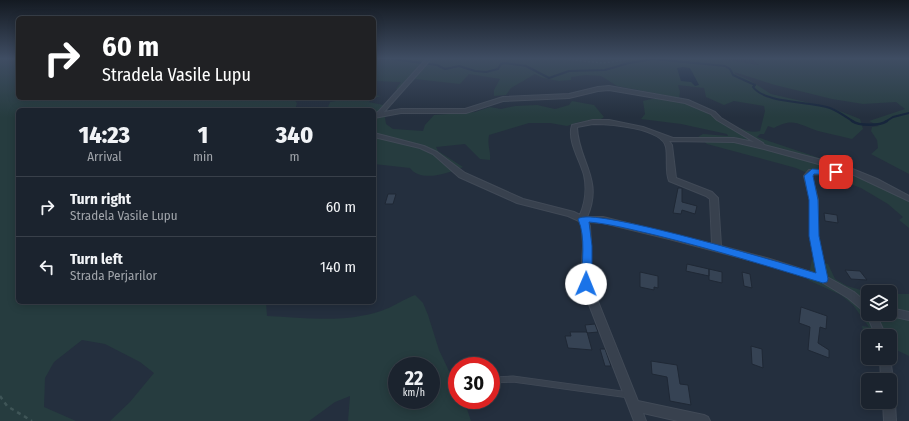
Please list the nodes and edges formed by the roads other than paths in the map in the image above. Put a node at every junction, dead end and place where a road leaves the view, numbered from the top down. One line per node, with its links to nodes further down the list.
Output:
1 (410, 79): 2 (street)
2 (376, 115)
3 (376, 116): 6 (street)
4 (376, 136): 9 (street)
5 (663, 138): 6 (street); 9 (street); 10 (street)
6 (765, 147): 7 (street)
7 (862, 176): 8 (street); 11 (street)
8 (909, 199)
9 (582, 219): 10 (street); 16 (street)
10 (717, 248): 11 (street)
11 (823, 279): 12 (street)
12 (861, 304)
13 (897, 313): 14 (street)
14 (909, 316)
15 (500, 380): 16 (lane)
16 (634, 400): 18 (street); 19 (street)
17 (889, 409): 20 (street)
18 (640, 421)
19 (704, 421)
20 (890, 421)

